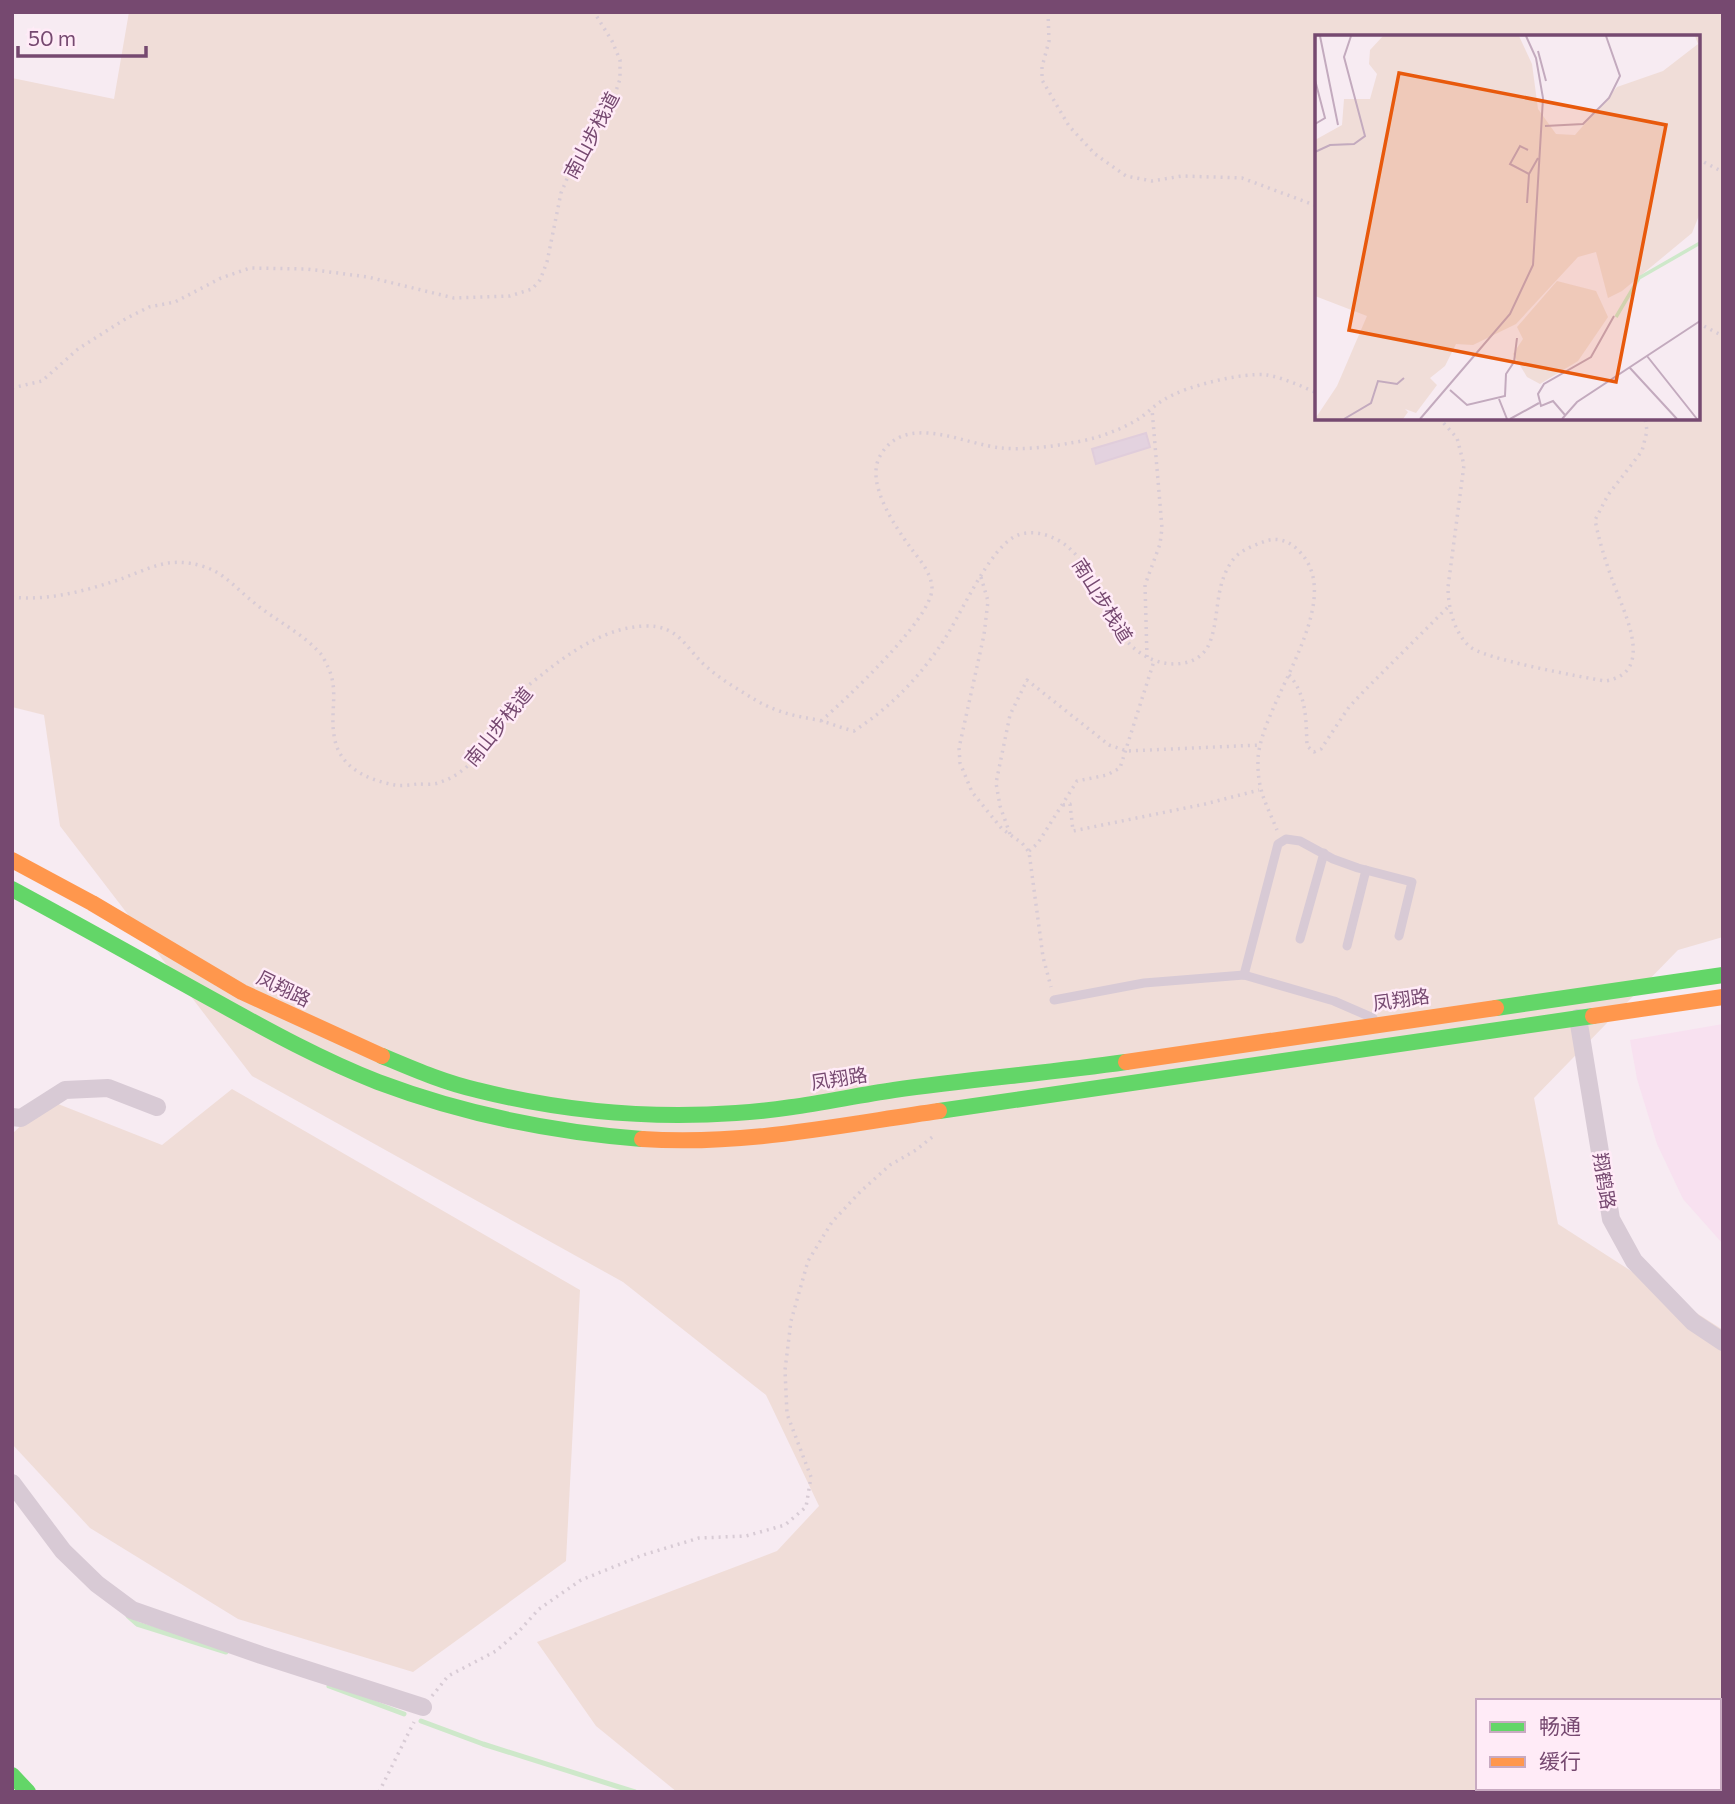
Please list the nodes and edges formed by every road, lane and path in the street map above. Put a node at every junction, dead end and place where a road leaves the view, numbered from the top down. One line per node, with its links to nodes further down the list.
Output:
1 (594, 12): 8 (path, 南山步栈道)
2 (1048, 12): 5 (path)
3 (1700, 160): 4 (path)
4 (1723, 172)
5 (1315, 205)
6 (1700, 324): 7 (path)
7 (1723, 336)
8 (12, 388)
9 (1315, 392): 10 (path)
10 (1152, 409): 16 (path); 19 (path)
11 (1441, 420): 15 (path)
12 (1645, 420): 15 (path)
13 (981, 577): 16 (path, 南山步栈道); 19 (path, 南山步栈道); 24 (path)
14 (12, 597): 19 (path, 南山步栈道)
15 (1449, 606): 18 (path)
16 (1147, 657): 17 (path, 南山步栈道)
17 (1154, 661): 18 (path, 南山步栈道); 21 (path)
18 (1289, 675): 20 (path, 南山步栈道)
19 (821, 721)
20 (1260, 746): 21 (path); 22 (path, 南山步栈道)
21 (1127, 751): 23 (path); 24 (path)
22 (1259, 790): 23 (path); 25 (path, 南山步栈道)
23 (1062, 805): 26 (path)
24 (1011, 836): 26 (path)
25 (1281, 842): 27 (lane); 34 (lane)
26 (1029, 852): 37 (path)
27 (1324, 853): 29 (lane); 32 (lane)
28 (12, 860): 39 (main road, 凤翔路)
29 (1366, 870): 31 (lane); 33 (lane)
30 (12, 888): 41 (main road)
31 (1399, 936)
32 (1300, 939)
33 (1348, 946)
34 (1244, 975): 37 (lane); 39 (lane)
35 (1723, 975): 39 (main road, 凤翔路)
36 (1723, 997): 38 (main road)
37 (1055, 1000)
38 (1578, 1018): 41 (main road); 43 (street, 翔鹤路)
39 (1384, 1023)
40 (157, 1107): 42 (street)
41 (948, 1111): 45 (path)
42 (12, 1117)
43 (1723, 1342)
44 (12, 1483): 45 (street)
45 (423, 1707): 48 (path)
46 (12, 1775): 47 (main road)
47 (28, 1792)
48 (379, 1792)

